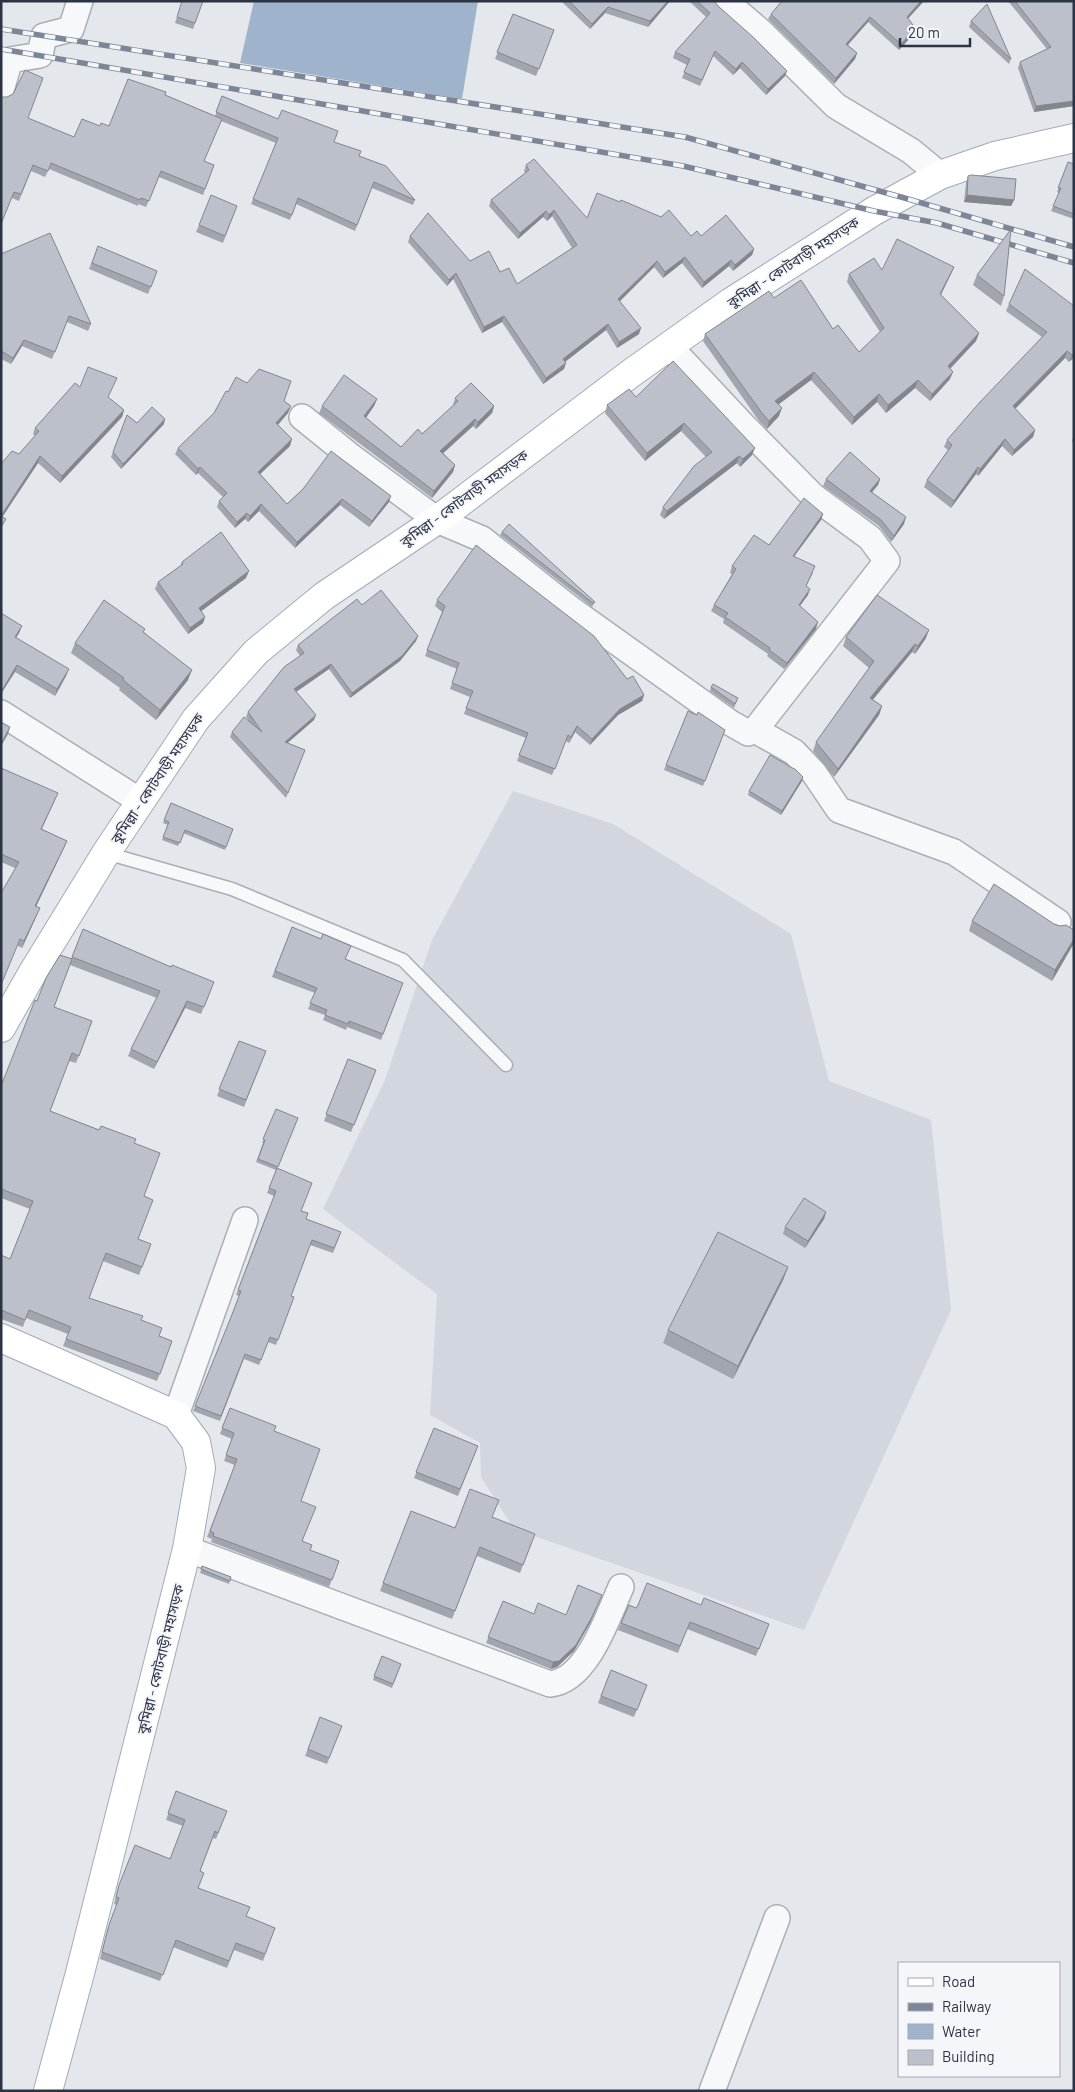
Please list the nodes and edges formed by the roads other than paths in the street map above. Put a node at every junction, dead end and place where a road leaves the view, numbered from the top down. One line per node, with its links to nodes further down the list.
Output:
1 (80, 1): 3 (street)
2 (725, 1): 5 (street)
3 (1, 90)
4 (1074, 138): 5 (main road, কুমিল্লা - কোটবাড়ী মহাসড়ক)
5 (940, 175): 6 (main road, কুমিল্লা - কোটবাড়ী মহাসড়ক)
6 (670, 346): 8 (main road, কুমিল্লা - কোটবাড়ী মহাসড়ক); 10 (street)
7 (302, 417): 8 (street)
8 (437, 520): 10 (street); 11 (main road, কুমিল্লা - কোটবাড়ী মহাসড়ক)
9 (1, 713): 11 (street)
10 (755, 730): 13 (street)
11 (140, 801): 12 (main road, কুমিল্লা - কোটবাড়ী মহাসড়ক)
12 (106, 853): 14 (main road, কুমিল্লা - কোটবাড়ী মহাসড়ক); 15 (lane)
13 (1058, 922)
14 (1, 1028)
15 (506, 1065)
16 (245, 1220): 18 (street)
17 (1, 1338): 18 (main road, কুমিল্লা - কোটবাড়ী মহাসড়ক)
18 (176, 1415): 19 (main road, কুমিল্লা - কোটবাড়ী মহাসড়ক)
19 (187, 1549): 20 (street); 22 (main road, কুমিল্লা - কোটবাড়ী মহাসড়ক)
20 (621, 1586)
21 (776, 1918): 23 (street)
22 (48, 2091)
23 (712, 2091)

